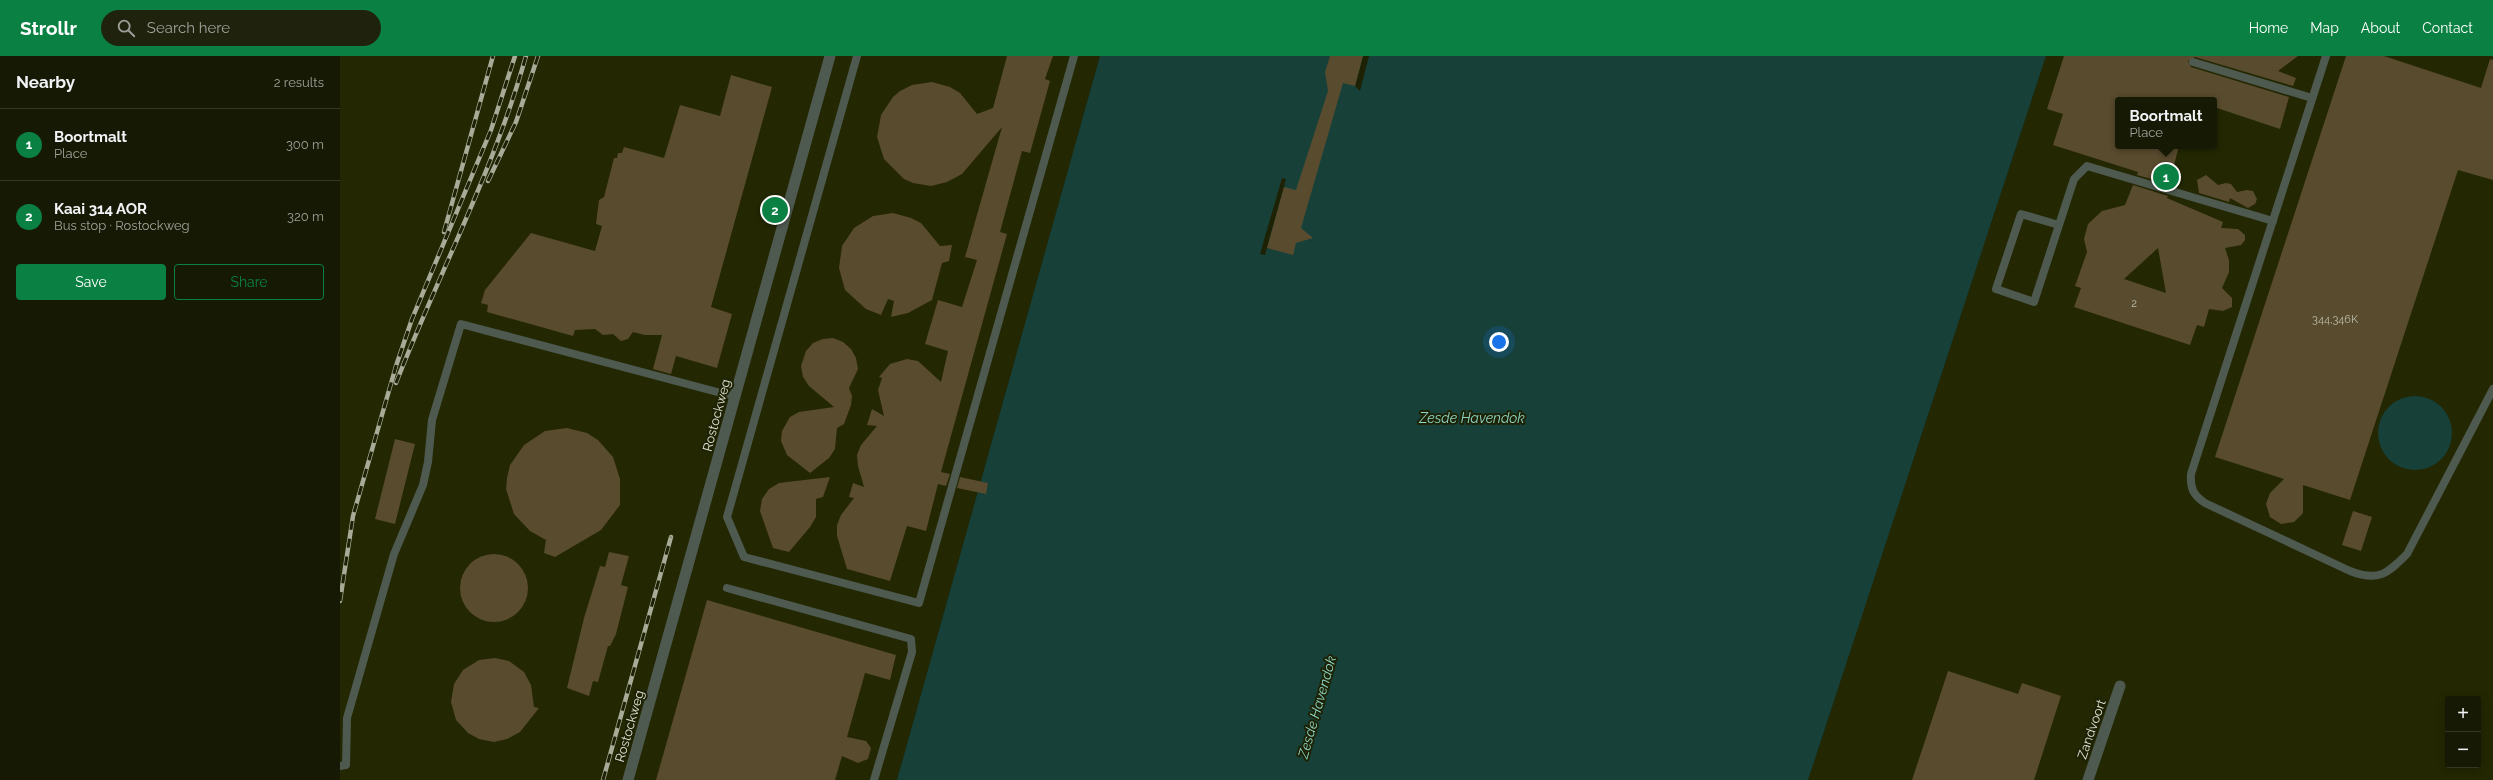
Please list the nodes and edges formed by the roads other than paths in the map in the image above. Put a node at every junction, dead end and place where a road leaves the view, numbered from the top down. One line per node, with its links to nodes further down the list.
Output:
1 (830, 56): 10 (street, Rostockweg)
2 (857, 56): 3 (lane)
3 (1074, 56)
4 (2326, 56): 6 (lane)
5 (2194, 62): 6 (lane)
6 (2312, 98): 7 (lane)
7 (2273, 221): 8 (lane); 9 (lane)
8 (2058, 225): 8 (lane)
9 (2493, 389)
10 (736, 397): 13 (lane); 14 (street, Rostockweg)
11 (726, 588): 15 (lane)
12 (2120, 686): 16 (street, Zandvoort)
13 (340, 766)
14 (628, 780)
15 (874, 780)
16 (2088, 780)

